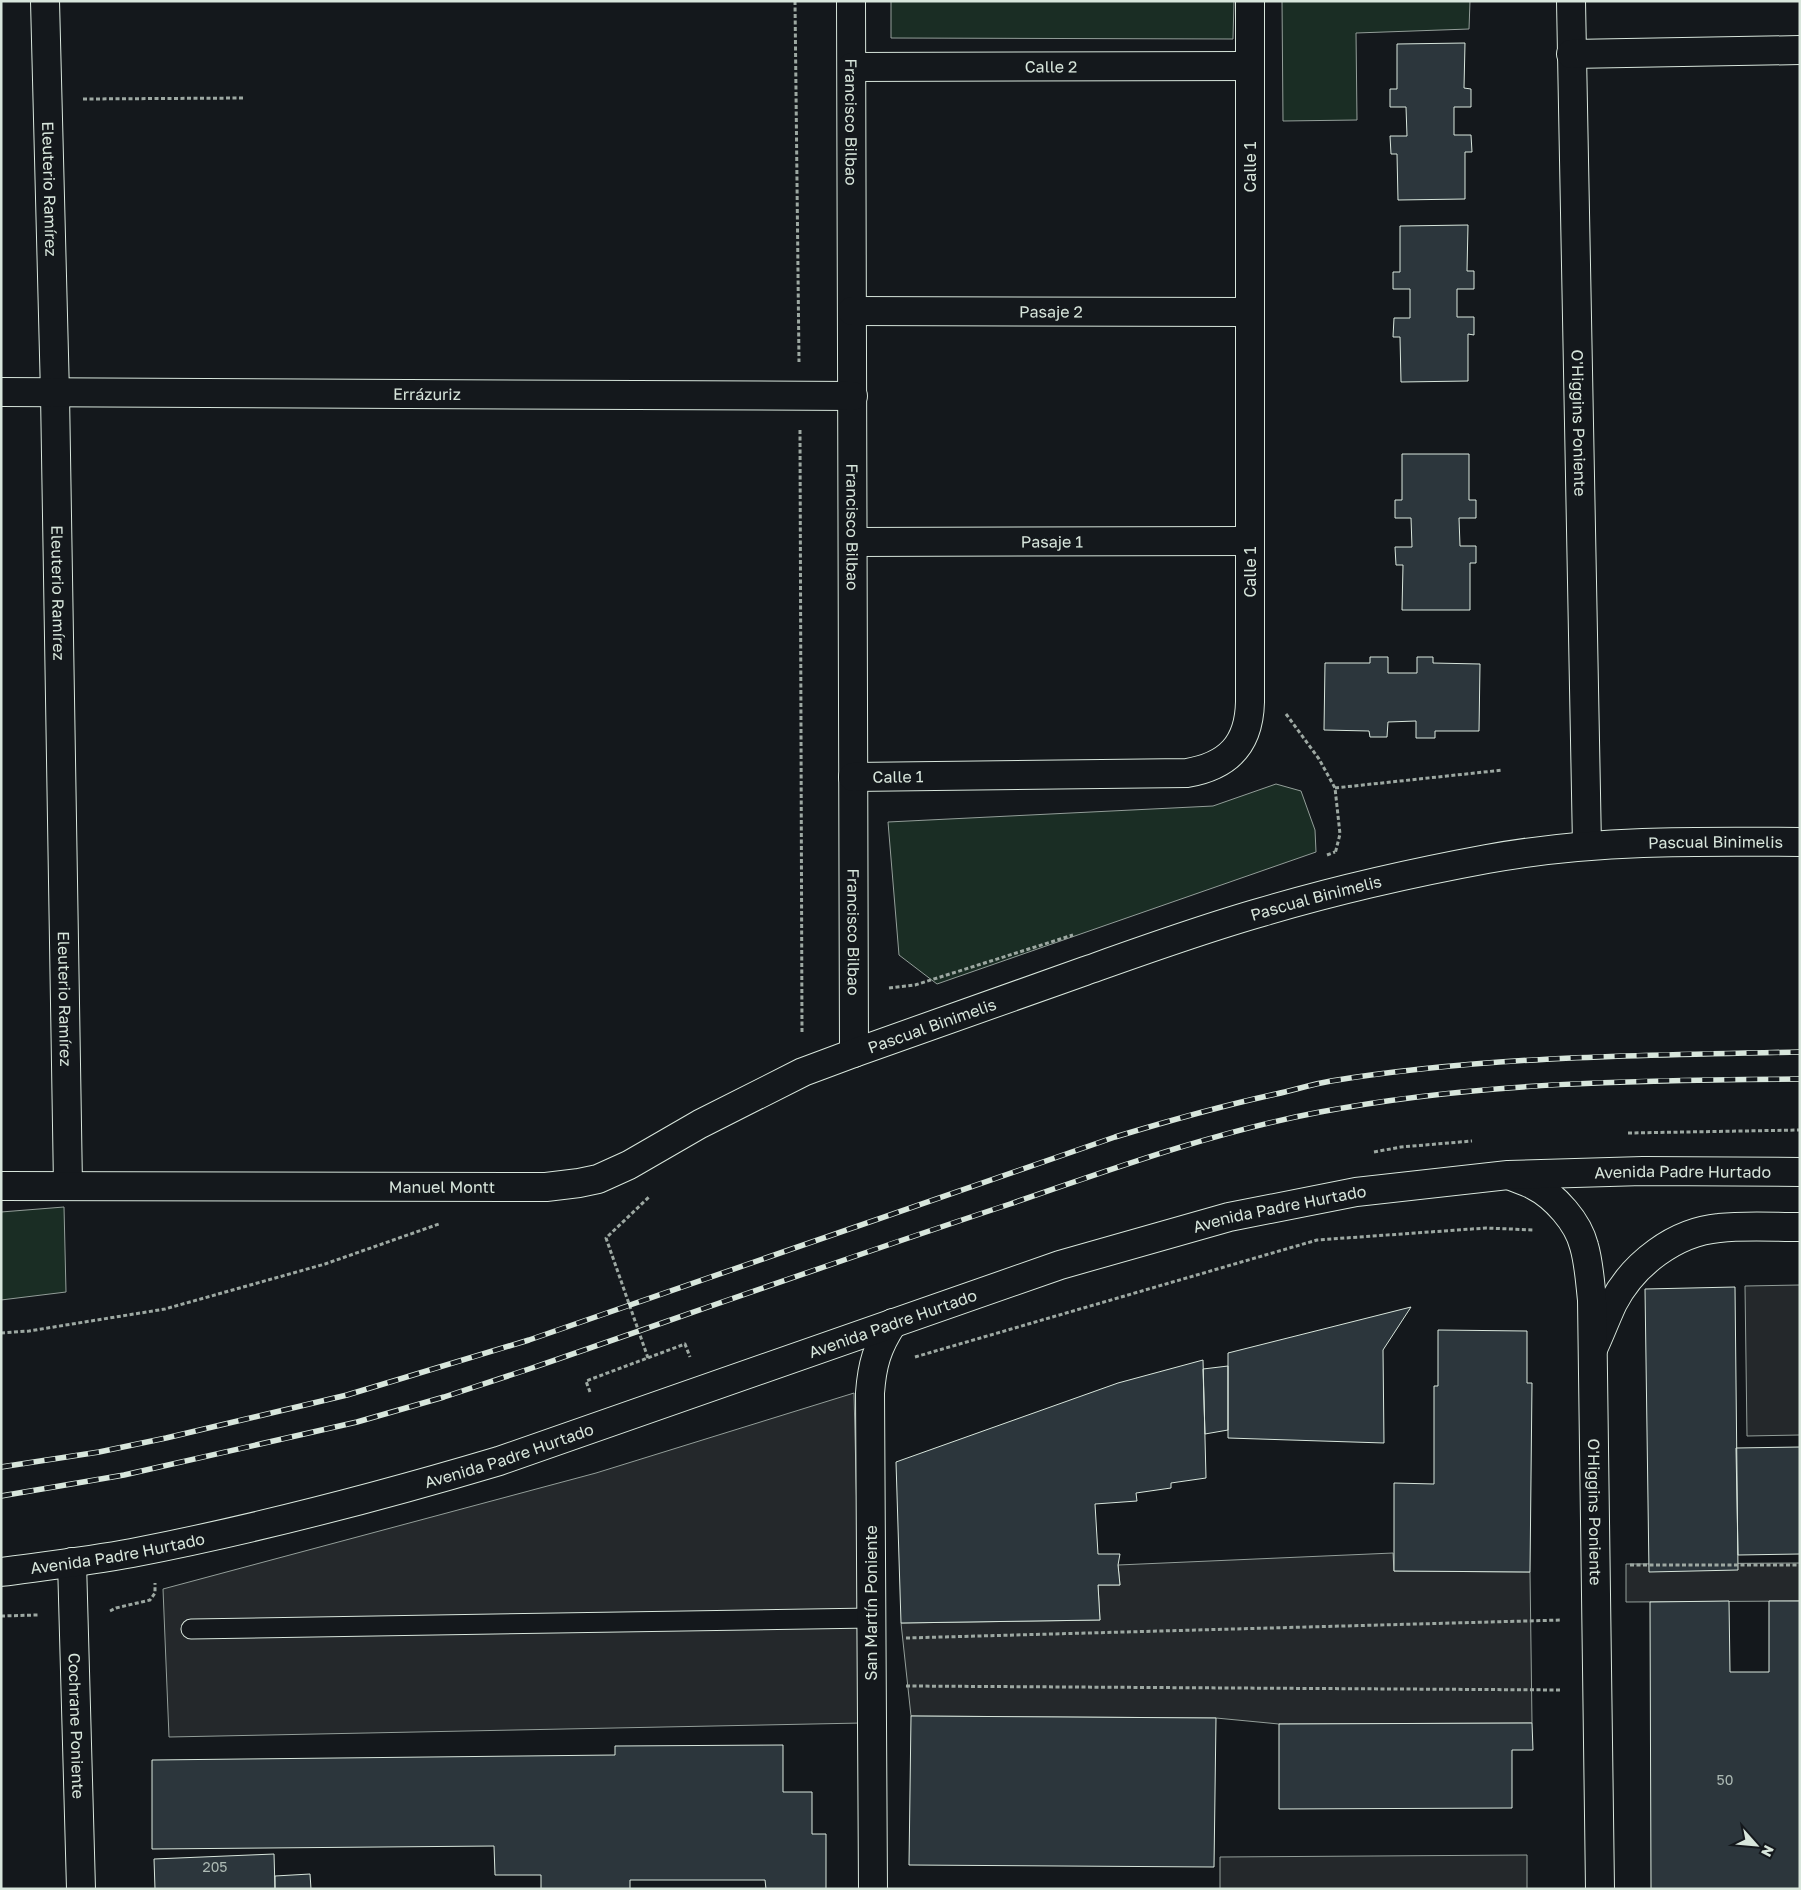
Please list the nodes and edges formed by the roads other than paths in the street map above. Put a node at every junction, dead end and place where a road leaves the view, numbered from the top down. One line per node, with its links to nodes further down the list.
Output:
1 (45, 1): 12 (street, Eleuterio Ramírez)
2 (851, 1): 8 (street, Francisco Bilbao)
3 (1250, 1): 7 (street, Calle 1)
4 (1571, 1): 6 (street, O'Higgins Poniente)
5 (1800, 50): 6 (street)
6 (1571, 54): 18 (street, O'Higgins Poniente)
7 (1250, 66): 8 (street, Calle 2); 10 (street, Calle 1)
8 (852, 67): 9 (street, Francisco Bilbao)
9 (852, 311): 10 (street, Pasaje 2); 13 (street, Francisco Bilbao)
10 (1250, 312): 15 (street, Calle 1)
11 (1, 392): 12 (street, Errázuriz)
12 (55, 394): 13 (street, Errázuriz); 23 (street, Eleuterio Ramírez)
13 (852, 396): 14 (street, Francisco Bilbao)
14 (853, 542): 15 (street, Pasaje 1); 16 (street, Francisco Bilbao)
15 (1250, 542): 16 (street, Calle 1)
16 (853, 777): 19 (street, Francisco Bilbao)
17 (1800, 842): 18 (street, Pascual Binimelis)
18 (1587, 846): 19 (street, Pascual Binimelis)
19 (854, 1052): 23 (street, Manuel Montt)
20 (1800, 1172): 21 (street, Avenida Padre Hurtado)
21 (1508, 1175): 25 (street, Avenida Padre Hurtado); 26 (street, O'Higgins Poniente)
22 (1, 1186): 23 (street, Manuel Montt)
23 (68, 1186)
24 (1800, 1226): 26 (street)
25 (893, 1323): 27 (street, Avenida Padre Hurtado); 29 (street, San Martín Poniente)
26 (1594, 1349): 33 (street, O'Higgins Poniente)
27 (72, 1562): 28 (street, Avenida Padre Hurtado); 31 (street, Cochrane Poniente)
28 (1, 1572)
29 (871, 1628): 30 (lane); 32 (street, San Martín Poniente)
30 (191, 1629)
31 (81, 1889)
32 (873, 1889)
33 (1600, 1889)

